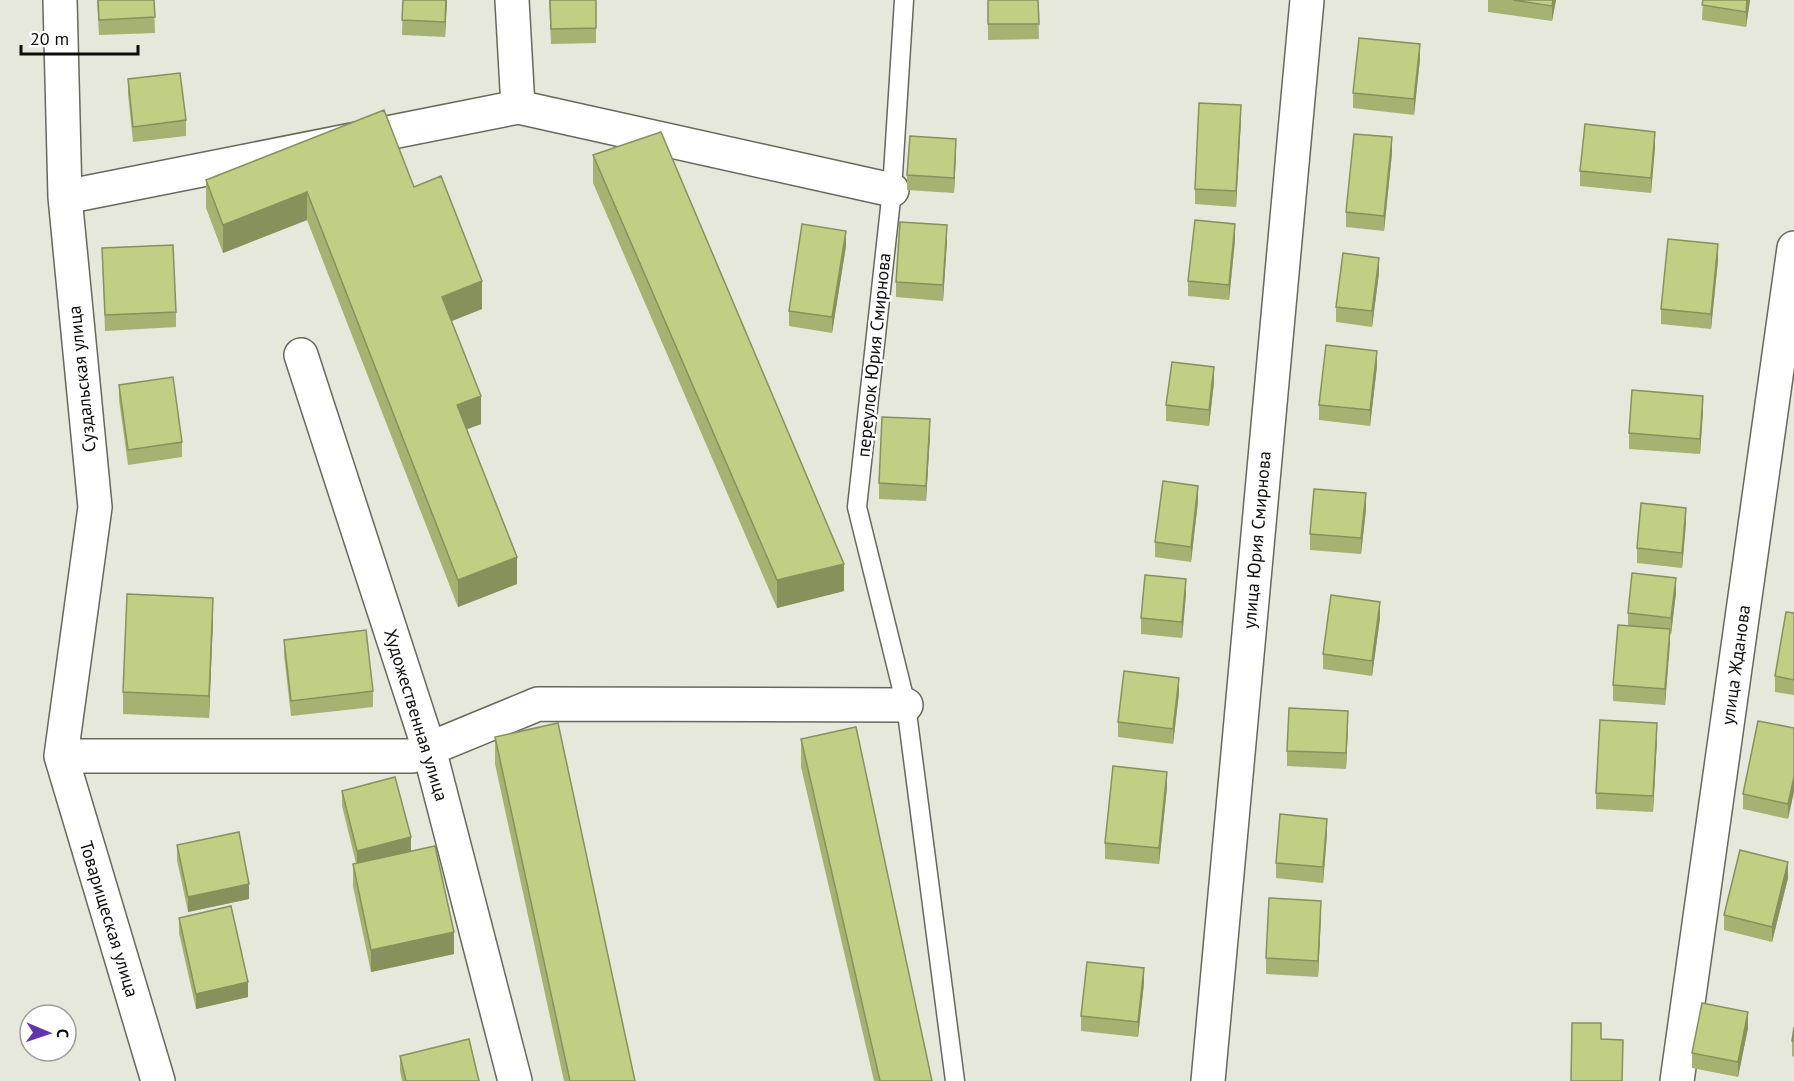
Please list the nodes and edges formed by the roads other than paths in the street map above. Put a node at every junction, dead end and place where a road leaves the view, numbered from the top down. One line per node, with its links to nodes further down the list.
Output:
1 (60, 0): 7 (street, Суздальская улица)
2 (512, 0): 5 (street)
3 (904, 0): 6 (lane, переулок Юрия Смирнова)
4 (1307, 0): 16 (street, улица Юрия Смирнова)
5 (518, 107): 6 (street); 7 (street)
6 (892, 190): 10 (lane, переулок Юрия Смирнова)
7 (65, 197): 12 (street, Суздальская улица)
8 (1794, 248): 17 (street, улица Жданова)
9 (302, 355): 11 (street, Художественная улица)
10 (906, 705): 11 (street); 15 (lane, переулок Юрия Смирнова)
11 (429, 749): 12 (street); 14 (street, Художественная улица)
12 (61, 756): 13 (street, Товарищеская улица)
13 (158, 1081)
14 (515, 1081)
15 (955, 1081)
16 (1208, 1081)
17 (1677, 1081)

